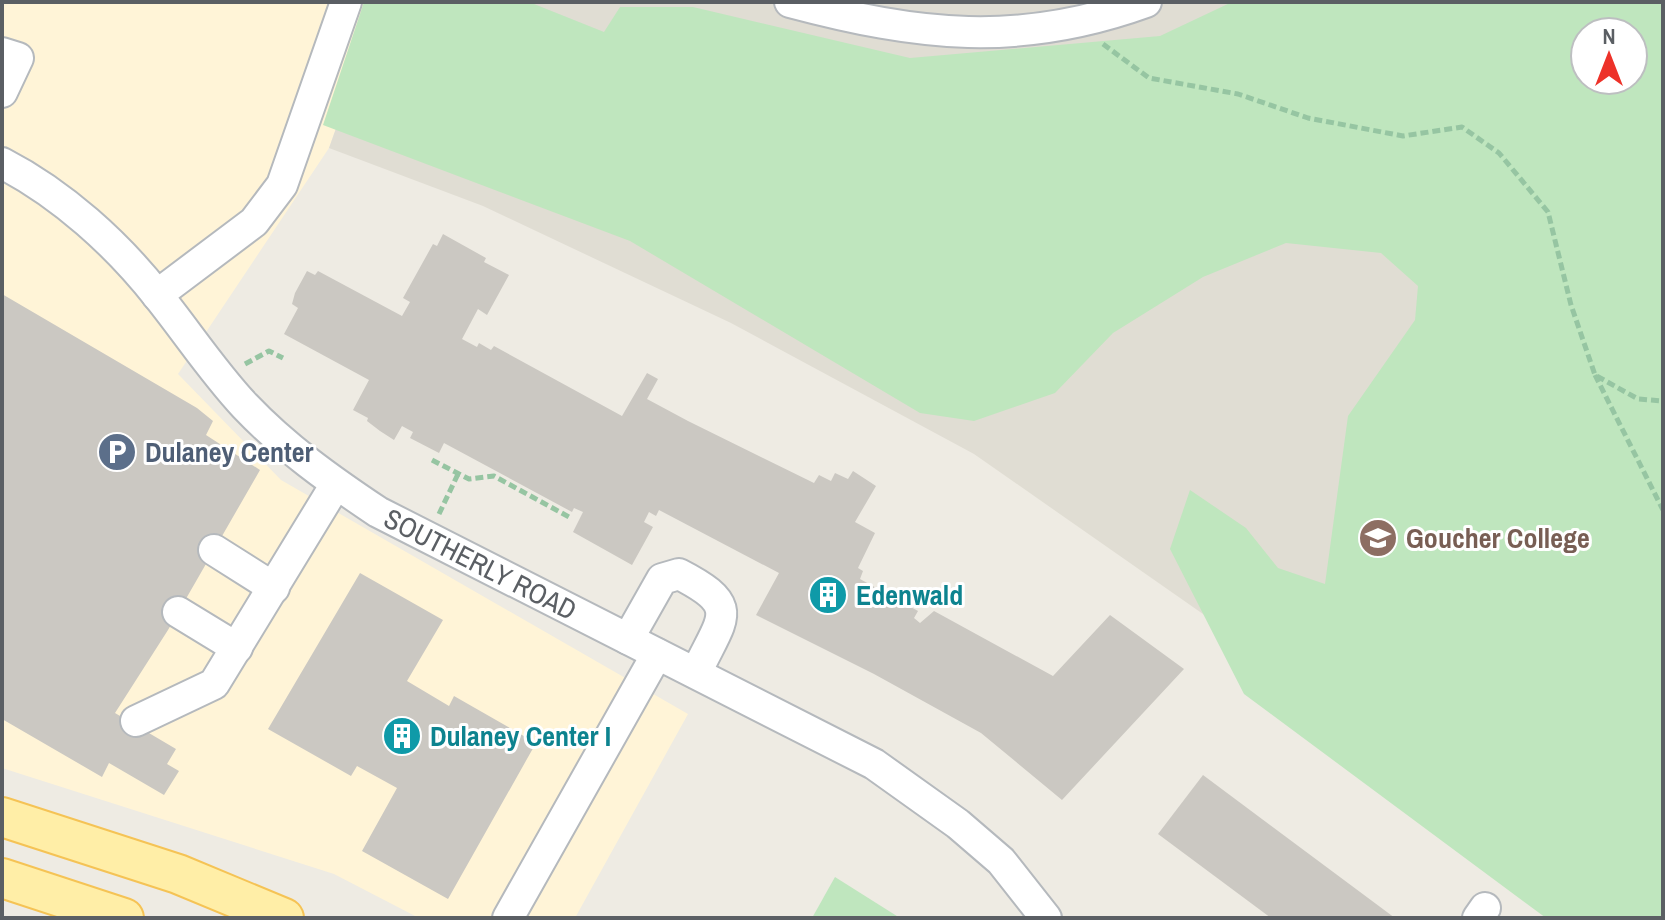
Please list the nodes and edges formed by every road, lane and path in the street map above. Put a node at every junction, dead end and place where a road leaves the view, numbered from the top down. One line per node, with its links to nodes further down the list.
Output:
1 (346, 2): 9 (street)
2 (790, 2): 4 (street)
3 (1146, 2): 5 (street)
4 (907, 13): 5 (street)
5 (1084, 21): 12 (path)
6 (10, 56): 7 (street)
7 (2, 92)
8 (2, 163): 9 (street, SOUTHERLY ROAD)
9 (157, 295): 16 (street, SOUTHERLY ROAD)
10 (283, 358): 11 (path)
11 (245, 364)
12 (1595, 375): 13 (path); 17 (path)
13 (1663, 401)
14 (432, 460): 15 (path)
15 (458, 474): 18 (path); 19 (path)
16 (336, 484): 21 (street); 23 (street, SOUTHERLY ROAD)
17 (1663, 510)
18 (439, 515)
19 (569, 517)
20 (214, 550): 21 (street)
21 (274, 588): 24 (street)
22 (178, 612): 24 (street)
23 (628, 639): 25 (street, SOUTHERLY ROAD); 26 (street)
24 (237, 648): 27 (street)
25 (657, 654): 26 (street, SOUTHERLY ROAD); 32 (street)
26 (696, 673): 33 (street, SOUTHERLY ROAD)
27 (136, 721)
28 (2, 817): 31 (main road)
29 (2, 878): 30 (main road)
30 (124, 918)
31 (284, 918)
32 (508, 918)
33 (1046, 918)

